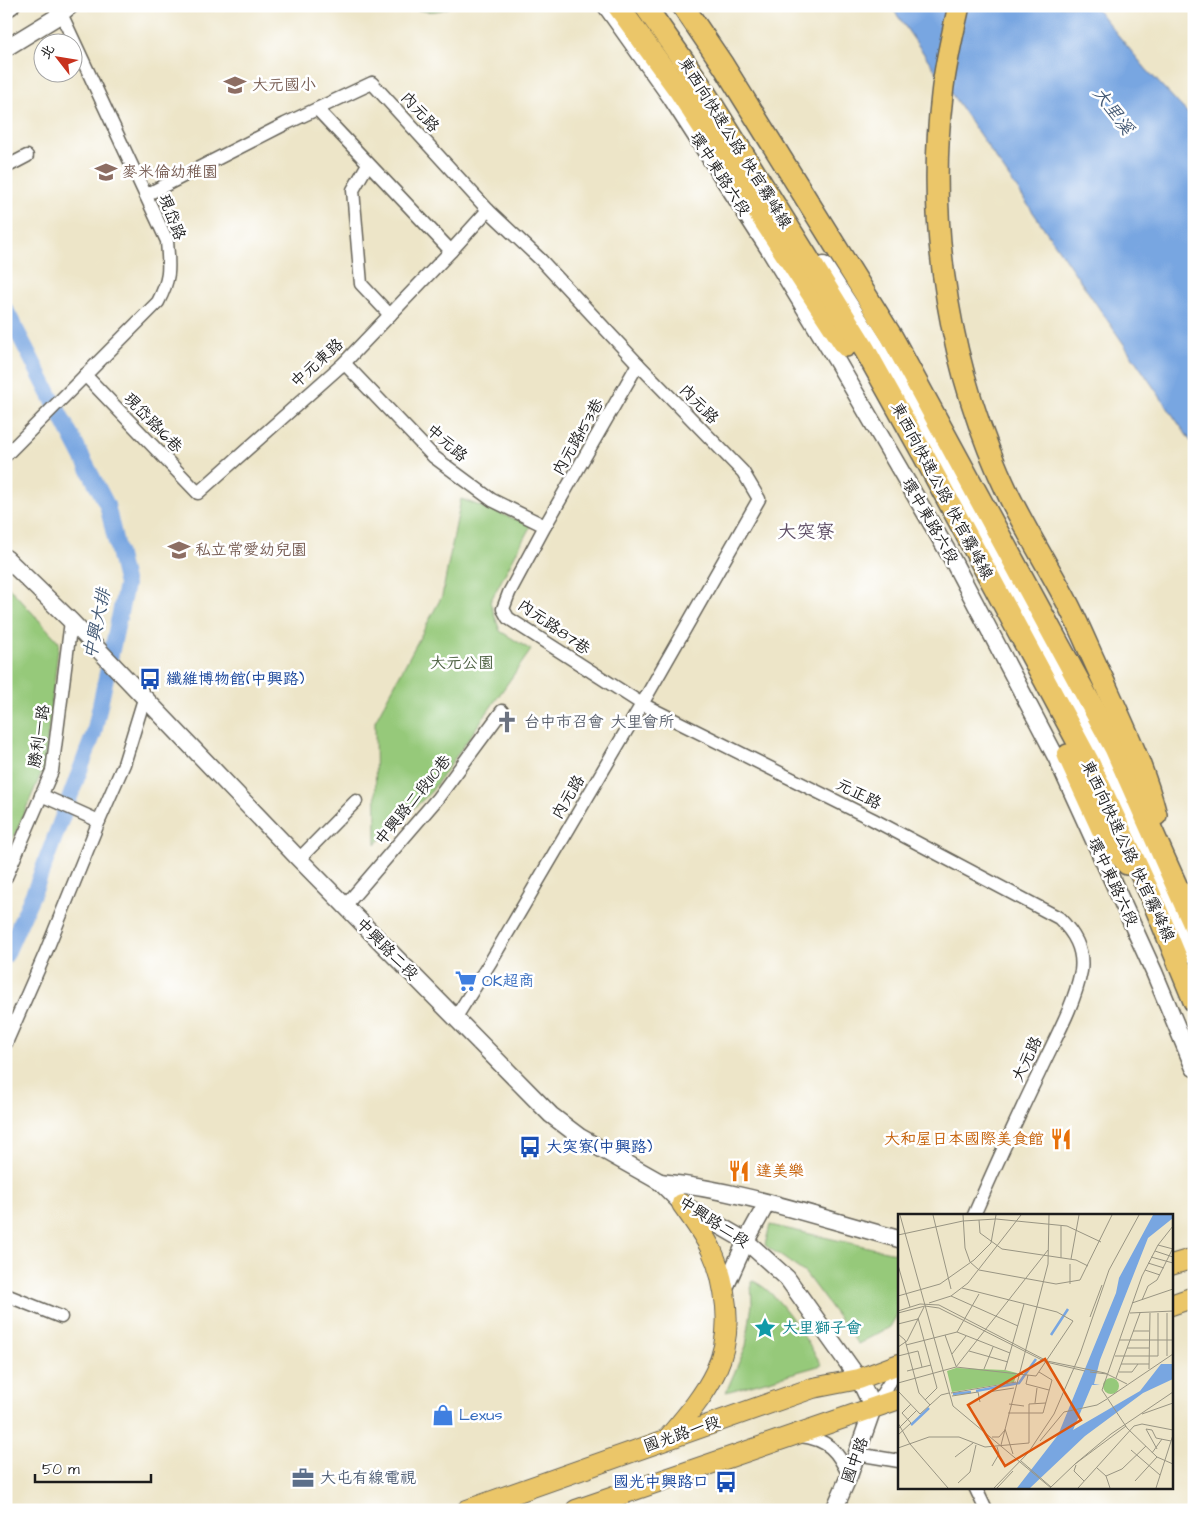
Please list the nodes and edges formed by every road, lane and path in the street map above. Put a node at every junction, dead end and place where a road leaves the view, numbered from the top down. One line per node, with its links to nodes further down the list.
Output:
1 (11, 6): 8 (street)
2 (606, 6): 44 (street, 環中東路六段)
3 (618, 6): 36 (highway)
4 (645, 6): 36 (highway, 東西向快速公路 快官霧峰線)
5 (652, 6): 40 (street)
6 (683, 6): 35 (highway, 東西向快速公路 快官霧峰線)
7 (959, 6): 35 (highway)
8 (6, 9)
9 (63, 9): 10 (street); 15 (street, 現岱路)
10 (6, 48)
11 (317, 109): 13 (street); 15 (street, 內元路); 16 (street, 內元路)
12 (27, 156): 14 (street)
13 (368, 164): 17 (street); 18 (street)
14 (6, 168)
15 (146, 195): 21 (street, 現岱路)
16 (488, 210): 17 (street, 中元東路); 20 (street, 內元路)
17 (451, 251): 18 (street, 中元東路)
18 (390, 315): 19 (street, 中元東路)
19 (344, 363): 23 (street, 中元東路); 24 (street, 中元路)
20 (638, 364): 24 (street, 內元路153巷); 28 (street, 內元路)
21 (85, 375): 22 (street, 現岱路); 23 (street, 現岱路16巷)
22 (6, 455)
23 (198, 493)
24 (545, 526): 28 (street, 內元路87巷)
25 (6, 558): 26 (street)
26 (71, 621): 27 (street, 中興路二段); 30 (street, 勝利一路)
27 (140, 694): 32 (street); 33 (street, 中興路二段)
28 (642, 704): 38 (street, 元正路); 42 (street, 內元路)
29 (502, 710): 37 (street, 中興路二段110巷)
30 (41, 795): 32 (street); 34 (street, 勝利一路)
31 (356, 801): 33 (street)
32 (99, 821): 43 (street)
33 (298, 859): 37 (street, 中興路二段)
34 (6, 877)
35 (1174, 878): 39 (highway, 東西向快速公路 快官霧峰線)
36 (1150, 894): 41 (highway, 東西向快速公路 快官霧峰線)
37 (345, 906): 42 (street, 中興路二段)
38 (1059, 918): 48 (street, 大元路)
39 (1194, 925)
40 (1194, 954)
41 (1194, 1001)
42 (456, 1017): 45 (street, 中興路二段)
43 (6, 1043)
44 (1194, 1068)
45 (660, 1182): 46 (street, 中興路二段); 47 (street, 中興路二段)
46 (767, 1203): 49 (street, 中興路二段); 50 (street)
47 (682, 1204): 50 (street, 中興路二段); 53 (main road)
48 (974, 1214)
49 (898, 1239)
50 (746, 1241): 53 (street); 60 (street, 中興路二段)
51 (1194, 1258): 52 (main road)
52 (1172, 1265)
53 (724, 1290): 64 (main road)
54 (6, 1295): 57 (street)
55 (1194, 1297): 56 (main road)
56 (1172, 1305)
57 (61, 1317)
58 (898, 1366): 60 (main road, 國光路一段)
59 (898, 1368): 62 (street)
60 (859, 1379): 62 (street, 中興路二段); 64 (main road, 國光路一段)
61 (898, 1399): 62 (main road)
62 (872, 1408): 63 (main road); 65 (street, 國中路)
63 (795, 1435): 67 (street); 70 (main road)
64 (666, 1440): 69 (main road, 國光路一段)
65 (857, 1454): 66 (street); 67 (street, 國中路)
66 (898, 1461)
67 (849, 1476): 71 (street, 國中路)
68 (975, 1488): 72 (street)
69 (467, 1510)
70 (576, 1510)
71 (834, 1510)
72 (986, 1510)

